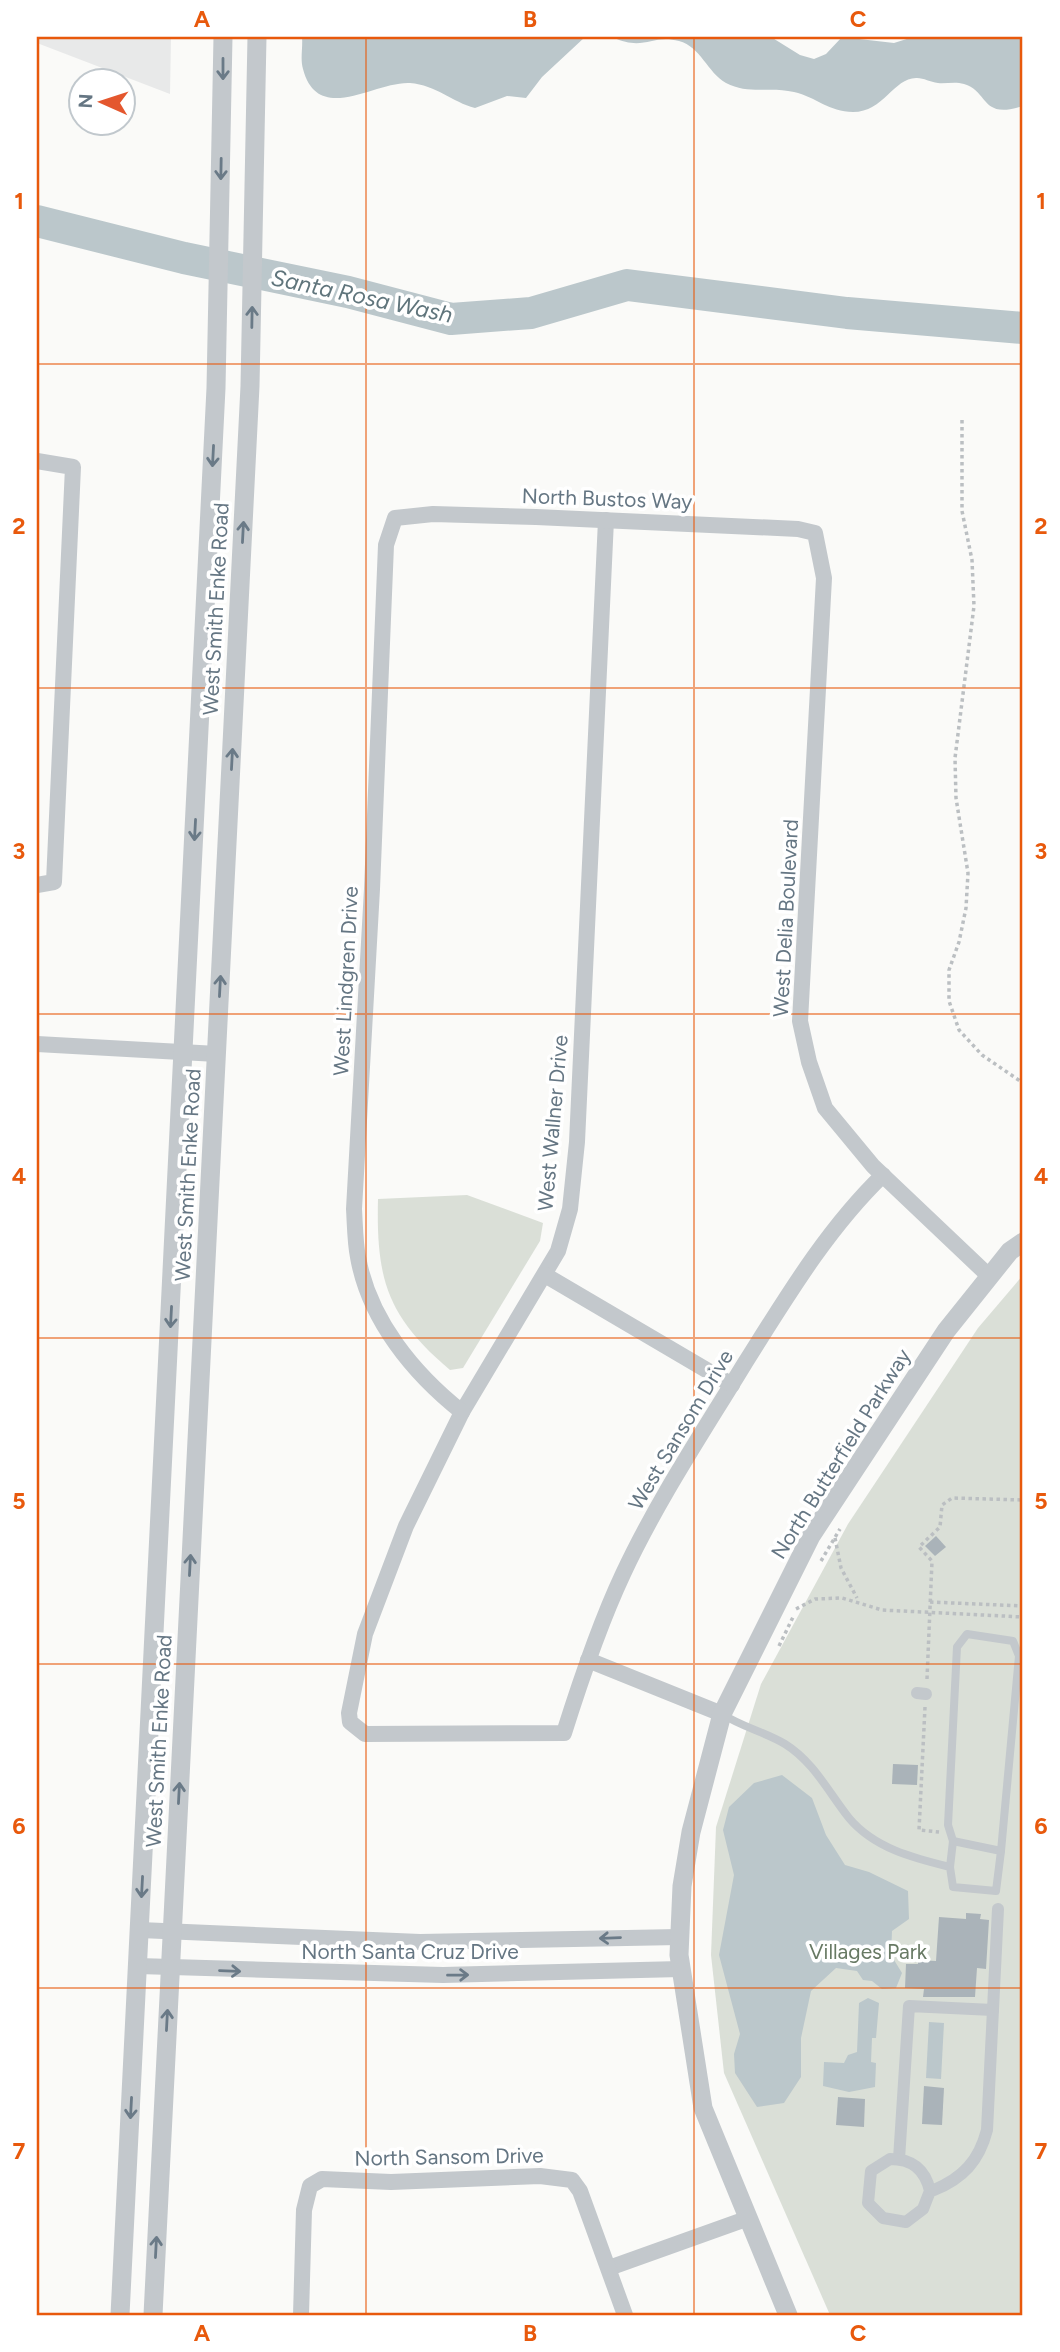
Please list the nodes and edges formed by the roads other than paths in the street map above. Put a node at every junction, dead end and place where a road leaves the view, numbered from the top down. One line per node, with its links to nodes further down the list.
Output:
1 (223, 37): 9 (street, West Smith Enke Road, one-way to 9)
2 (257, 37): 10 (street, West Smith Enke Road, one-way to 2)
3 (37, 461): 7 (street)
4 (396, 518): 5 (street, North Bustos Way); 16 (street, West Lindgren Drive)
5 (606, 520): 6 (street, North Bustos Way); 13 (street, West Wallner Drive)
6 (815, 533): 11 (street, West Delia Boulevard)
7 (37, 885)
8 (37, 1044): 9 (street)
9 (184, 1053): 10 (street); 24 (street, West Smith Enke Road, one-way to 24)
10 (217, 1054): 25 (street, West Smith Enke Road, one-way to 10)
11 (883, 1175): 14 (street, West Delia Boulevard); 15 (street, West Sansom Drive)
12 (1023, 1242): 14 (street, North Butterfield Parkway)
13 (545, 1275): 15 (street); 16 (street, West Wallner Drive)
14 (990, 1277): 18 (street, North Butterfield Parkway)
15 (732, 1385): 17 (street, West Sansom Drive)
16 (462, 1412): 19 (street, West Wallner Drive)
17 (588, 1660): 18 (street); 19 (street, West Sansom Drive)
18 (722, 1714): 22 (lane); 26 (street, North Butterfield Parkway)
19 (565, 1733)
20 (953, 1841): 21 (lane); 21 (lane); 22 (lane)
21 (1001, 1851): 22 (lane)
22 (950, 1867)
23 (998, 1909): 30 (street)
24 (140, 1930): 25 (street, North Santa Cruz Drive); 27 (street, West Smith Enke Road)
25 (172, 1931): 26 (street, North Santa Cruz Drive, one-way to 25); 28 (street, West Smith Enke Road)
26 (679, 1937): 29 (street, North Butterfield Parkway)
27 (138, 1966): 28 (street, North Santa Cruz Drive); 35 (street, West Smith Enke Road, one-way to 35)
28 (169, 1968): 29 (street, North Santa Cruz Drive, one-way to 29); 36 (street, West Smith Enke Road, one-way to 28)
29 (681, 1969): 33 (street, North Butterfield Parkway)
30 (993, 2010): 31 (street); 32 (street)
31 (900, 2159): 32 (street); 32 (street)
32 (930, 2190)
33 (746, 2219): 34 (street); 39 (street, North Butterfield Parkway)
34 (609, 2269): 37 (street, North Sansom Drive); 38 (street, North Sansom Drive)
35 (120, 2315)
36 (153, 2315)
37 (301, 2315)
38 (625, 2315)
39 (788, 2315)

